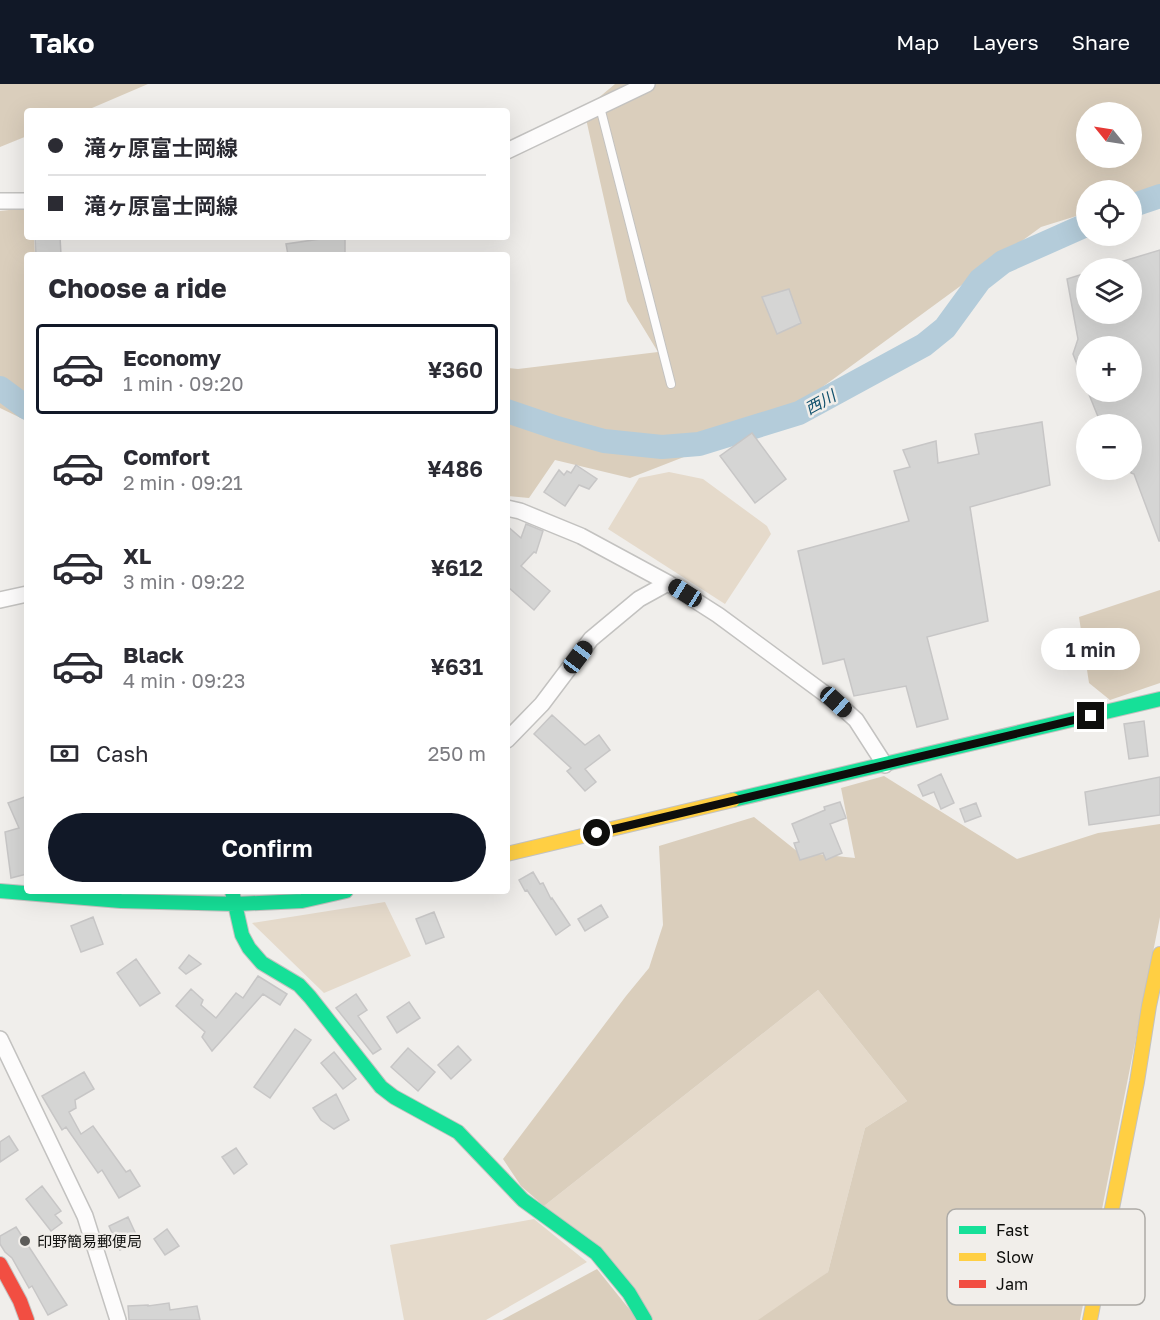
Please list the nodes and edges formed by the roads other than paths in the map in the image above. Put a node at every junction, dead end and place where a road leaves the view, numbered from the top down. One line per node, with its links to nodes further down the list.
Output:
1 (648, 84): 2 (street)
2 (600, 107): 3 (street); 6 (lane)
3 (510, 151)
4 (0, 201): 5 (street)
5 (24, 201)
6 (671, 384)
7 (510, 509): 8 (street)
8 (669, 583): 12 (street); 13 (street)
9 (24, 595): 10 (street)
10 (0, 600)
11 (1160, 699): 13 (main road)
12 (510, 737)
13 (885, 765): 14 (main road)
14 (510, 853)
15 (0, 891): 16 (main road)
16 (24, 893)
17 (33, 894): 20 (main road)
18 (321, 894): 19 (main road)
19 (304, 896): 20 (main road)
20 (234, 897): 28 (main road)
21 (1160, 954): 23 (main road)
22 (0, 1039): 27 (street)
23 (1112, 1209)
24 (0, 1264): 26 (main road)
25 (1093, 1305): 29 (main road)
26 (27, 1320)
27 (118, 1320)
28 (645, 1320)
29 (1090, 1320)

